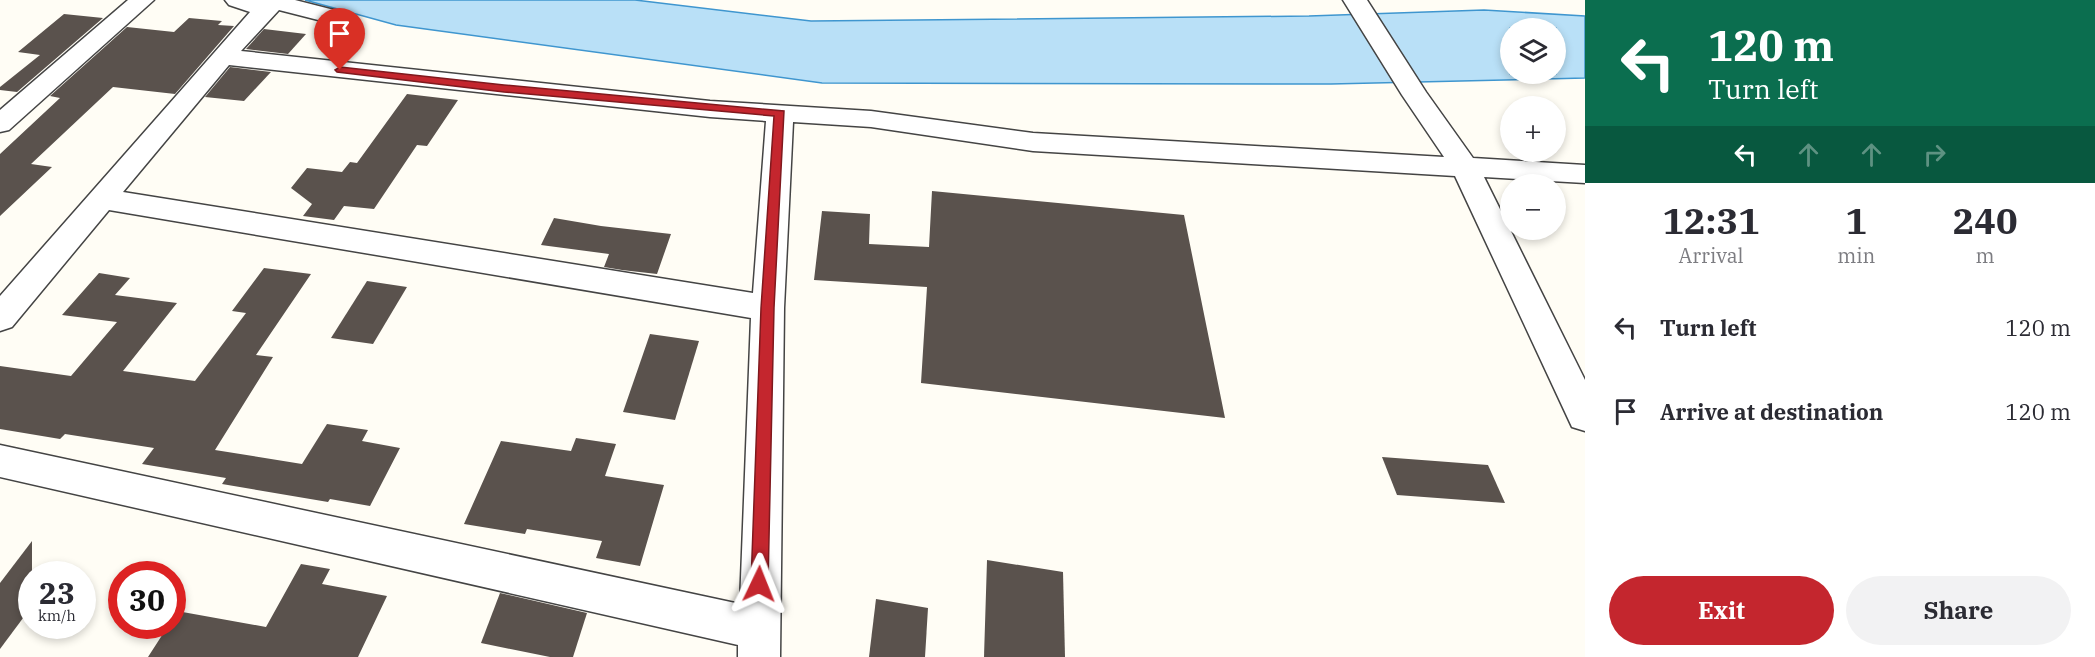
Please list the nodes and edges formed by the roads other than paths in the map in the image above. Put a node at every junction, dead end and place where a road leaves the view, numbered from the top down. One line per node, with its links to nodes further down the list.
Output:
1 (142, 0): 8 (street)
2 (237, 0): 4 (street)
3 (1357, 5): 9 (street)
4 (266, 9): 5 (street); 6 (street)
5 (330, 16)
6 (223, 57): 7 (street); 11 (street)
7 (780, 114): 9 (street); 12 (street)
8 (0, 124)
9 (1466, 167): 10 (street); 14 (street)
10 (1585, 174)
11 (102, 199): 12 (street); 13 (street)
12 (768, 308): 16 (street)
13 (0, 318)
14 (1585, 416)
15 (0, 461): 16 (street)
16 (758, 643)

